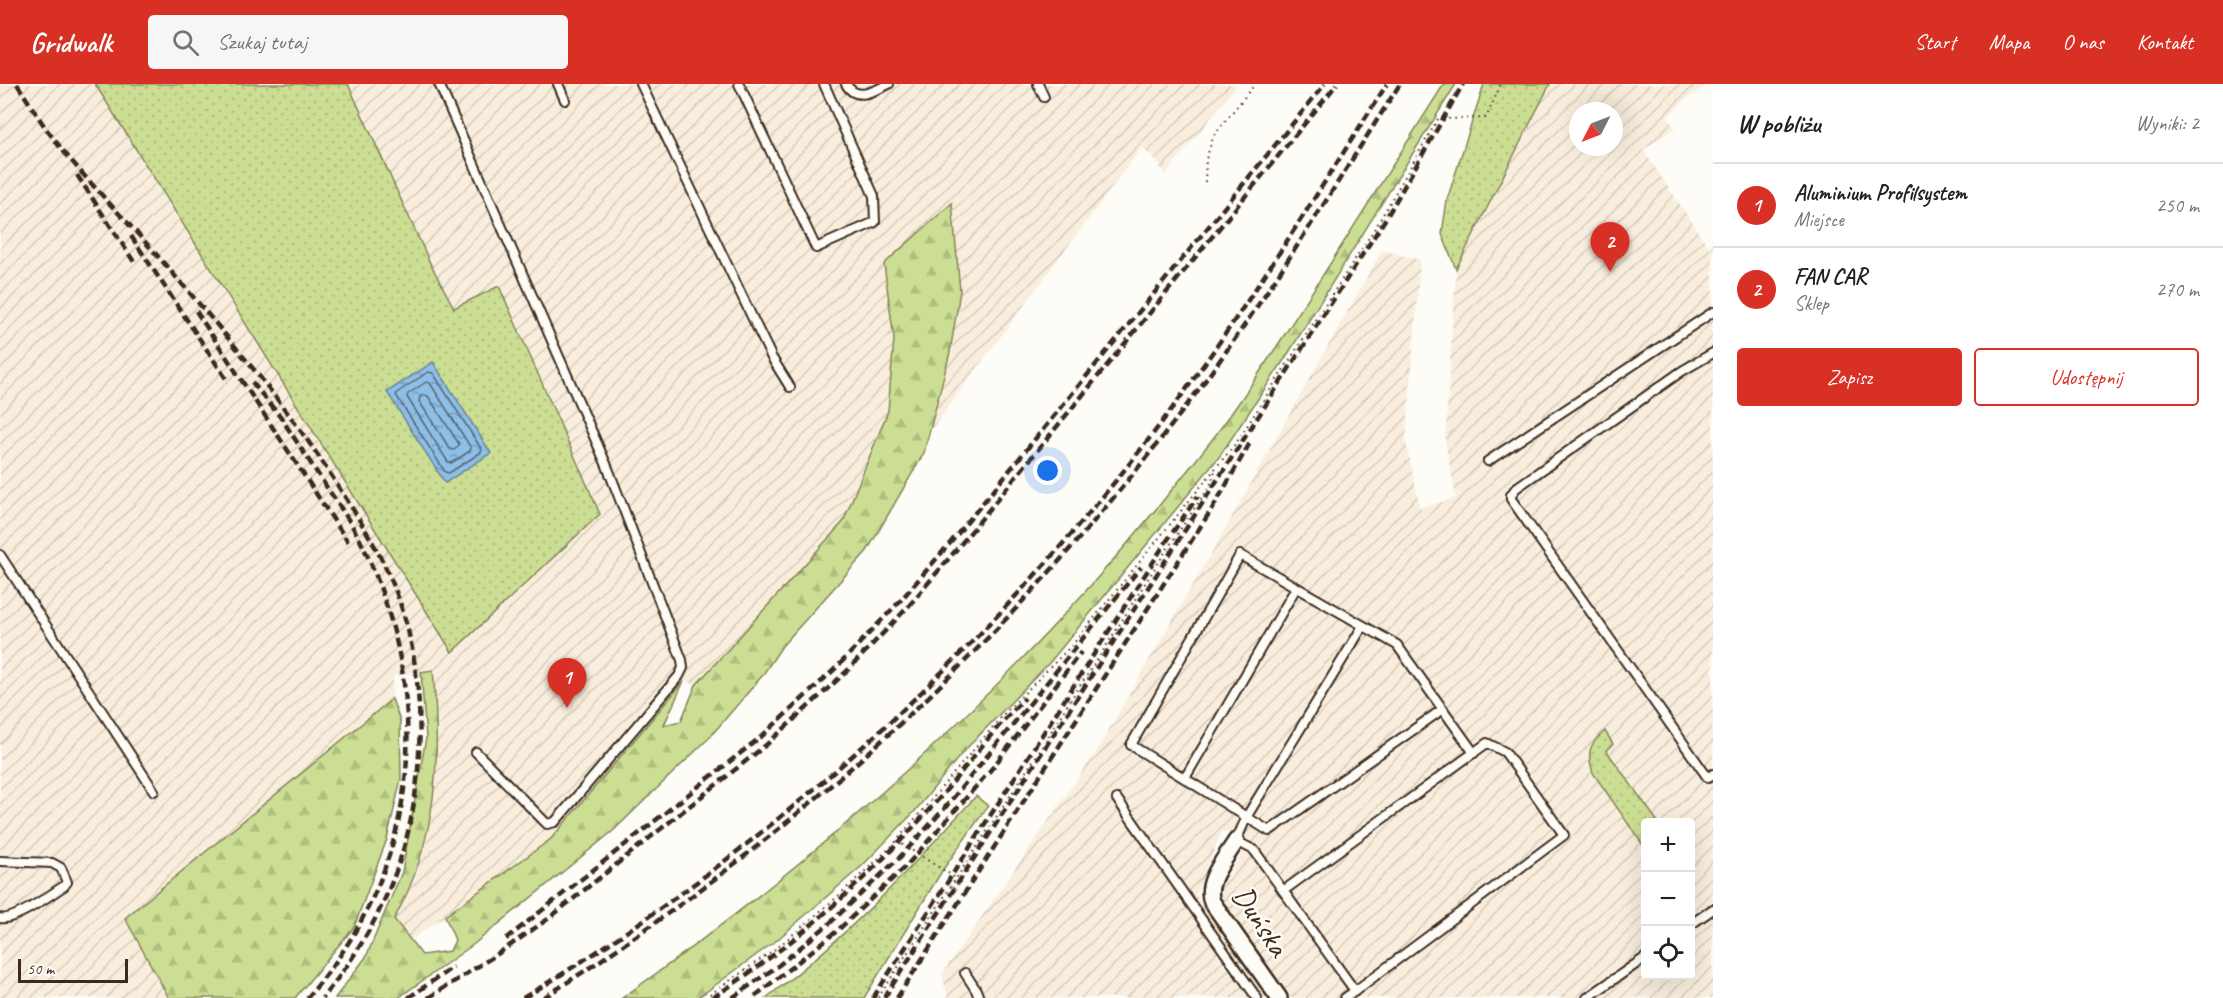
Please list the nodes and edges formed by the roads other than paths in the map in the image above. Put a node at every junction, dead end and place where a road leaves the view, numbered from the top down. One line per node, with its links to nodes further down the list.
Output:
1 (439, 84): 19 (lane)
2 (558, 84): 10 (lane)
3 (641, 84): 13 (lane)
4 (739, 84): 5 (lane)
5 (824, 84)
6 (846, 84): 7 (lane)
7 (889, 84)
8 (1038, 84): 9 (lane)
9 (1044, 98)
10 (566, 100)
11 (1713, 312): 14 (lane)
12 (1713, 353): 21 (lane)
13 (790, 387)
14 (1488, 461)
15 (0, 555): 23 (lane)
16 (1296, 588): 17 (lane); 22 (lane); 22 (lane)
17 (1363, 626): 18 (lane); 25 (lane)
18 (1443, 709): 20 (lane); 25 (lane)
19 (476, 752)
20 (1474, 753): 28 (lane); 34 (lane)
21 (1713, 774)
22 (1185, 778): 25 (lane)
23 (154, 791)
24 (1117, 799): 36 (lane)
25 (1247, 816): 26 (lane)
26 (1236, 841): 28 (lane); 37 (street, Duńska)
27 (0, 861): 30 (lane)
28 (1283, 891): 34 (lane)
29 (1713, 909): 31 (lane)
30 (0, 918)
31 (1695, 922)
32 (1641, 960): 39 (lane)
33 (965, 973): 35 (lane)
34 (1355, 991): 38 (lane)
35 (979, 998)
36 (1257, 998)
37 (1280, 998)
38 (1345, 998)
39 (1587, 998)

